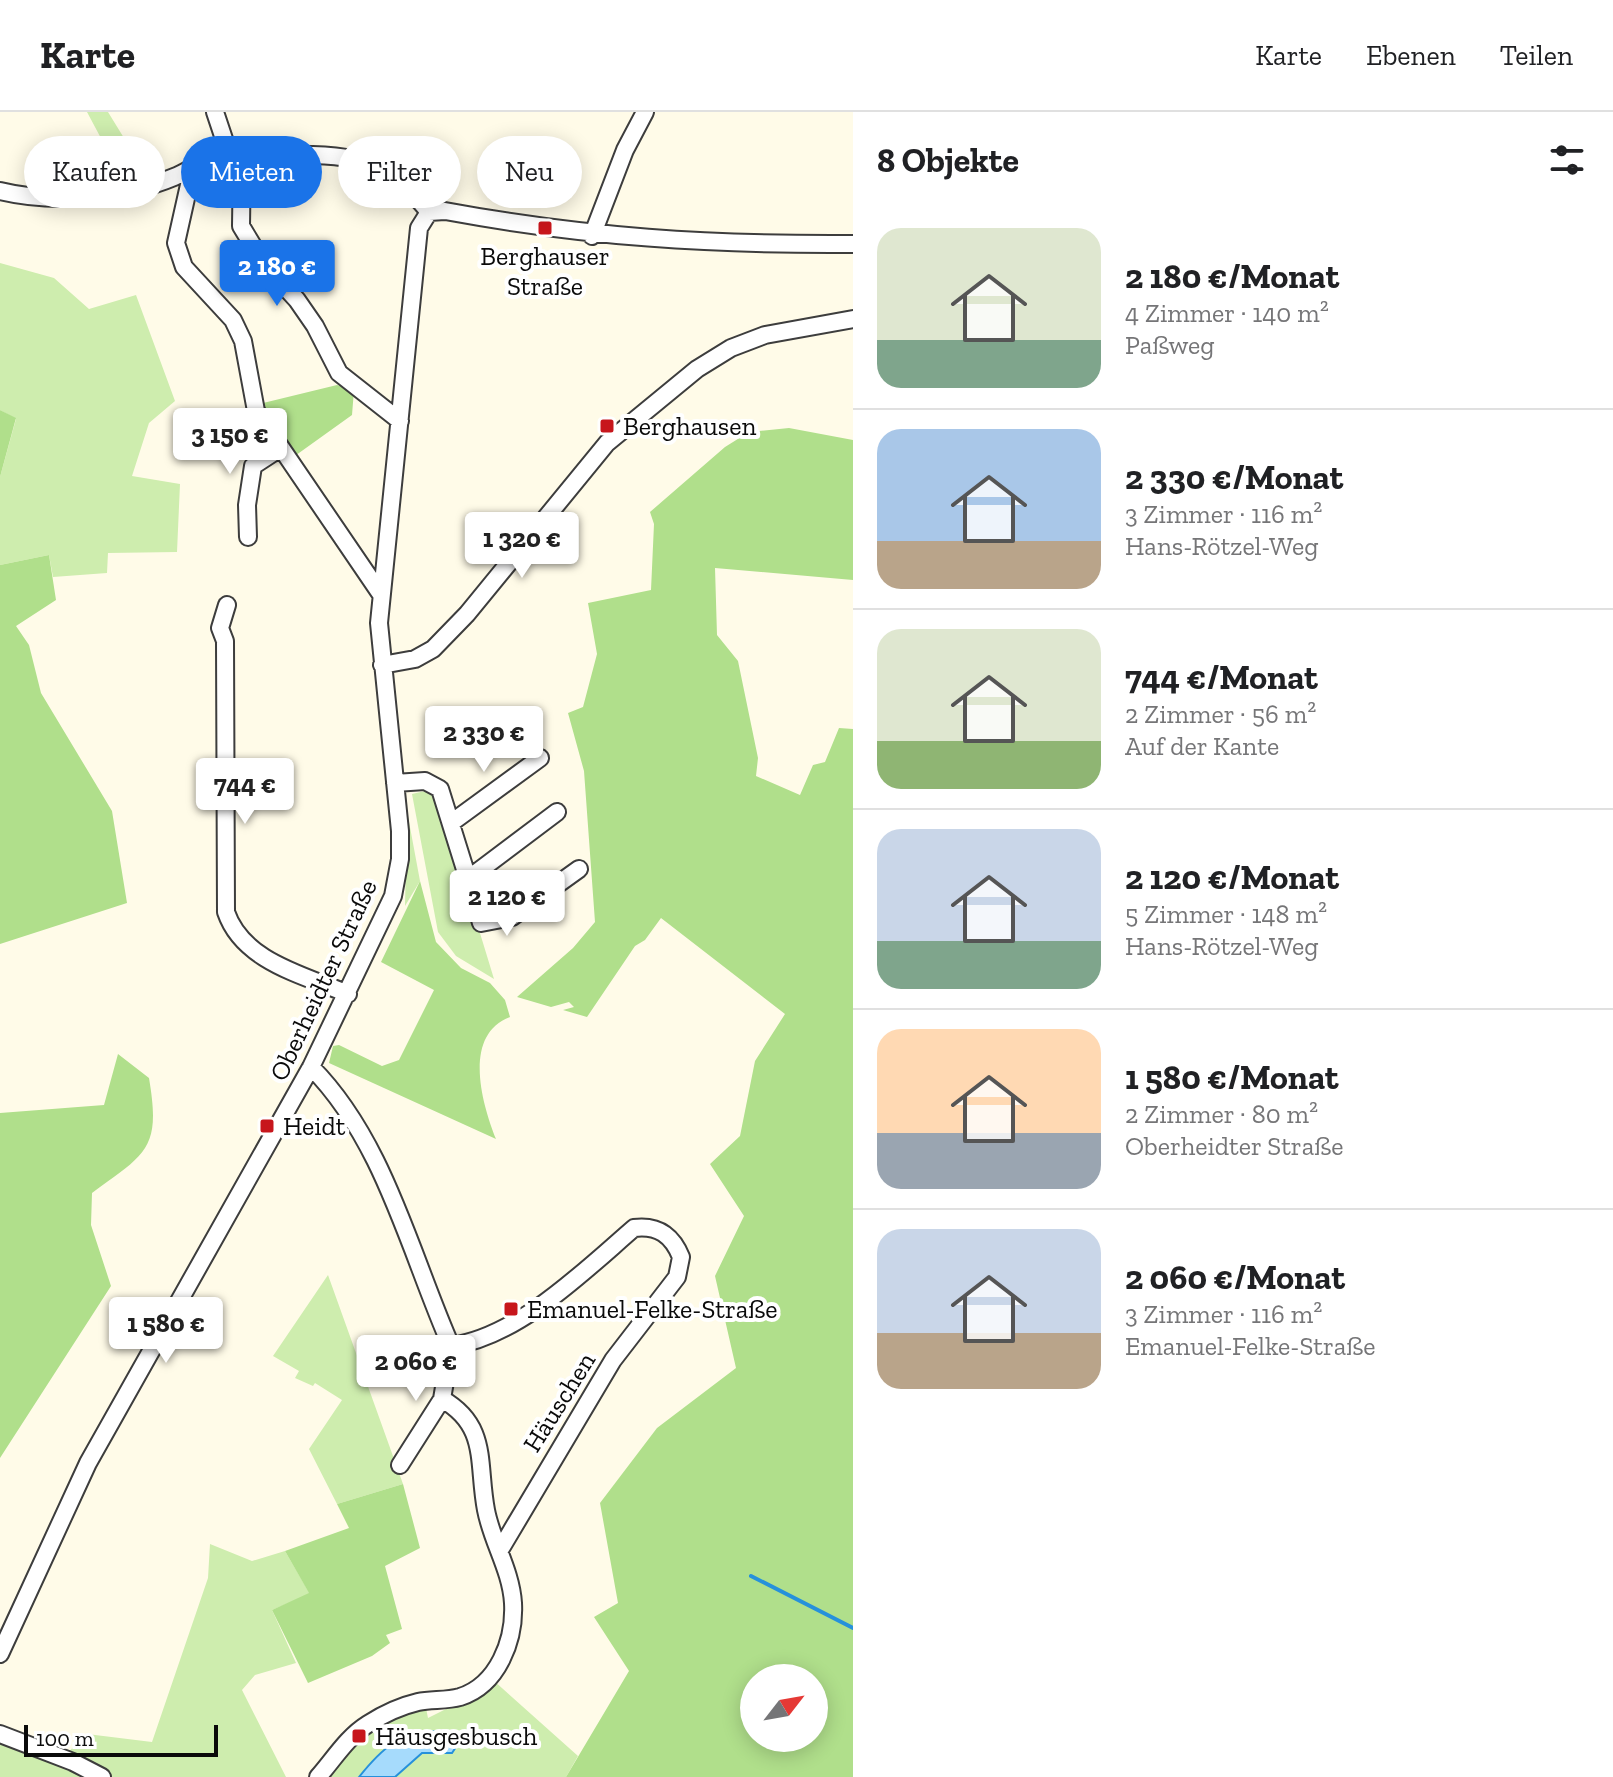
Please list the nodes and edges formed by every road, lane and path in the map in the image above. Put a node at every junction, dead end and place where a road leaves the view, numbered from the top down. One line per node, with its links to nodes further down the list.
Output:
1 (215, 112): 3 (street)
2 (645, 112): 10 (street)
3 (226, 136)
4 (322, 156): 9 (street)
5 (181, 172): 6 (street)
6 (0, 191)
7 (184, 208): 14 (street)
8 (240, 208): 13 (street)
9 (429, 212): 10 (street); 13 (street, Oberheidter Straße)
10 (592, 236): 11 (street)
11 (853, 244)
12 (853, 319): 18 (street)
13 (400, 421): 16 (street, Oberheidter Straße)
14 (279, 449): 15 (street); 16 (street)
15 (248, 537)
16 (380, 593): 18 (street, Oberheidter Straße)
17 (227, 605): 25 (street)
18 (382, 665): 20 (street, Oberheidter Straße)
19 (540, 758): 22 (street)
20 (395, 783): 22 (street); 25 (street, Oberheidter Straße)
21 (557, 812): 24 (street)
22 (451, 823): 24 (street)
23 (579, 869): 24 (street)
24 (468, 879)
25 (348, 994): 26 (street, Oberheidter Straße)
26 (311, 1067): 27 (street); 31 (street, Oberheidter Straße)
27 (451, 1346): 28 (street); 30 (street, Häuschen)
28 (442, 1399): 29 (street); 30 (street)
29 (400, 1465)
30 (500, 1550): 34 (street)
31 (0, 1654)
32 (0, 1734): 33 (street)
33 (102, 1777)
34 (318, 1777)

